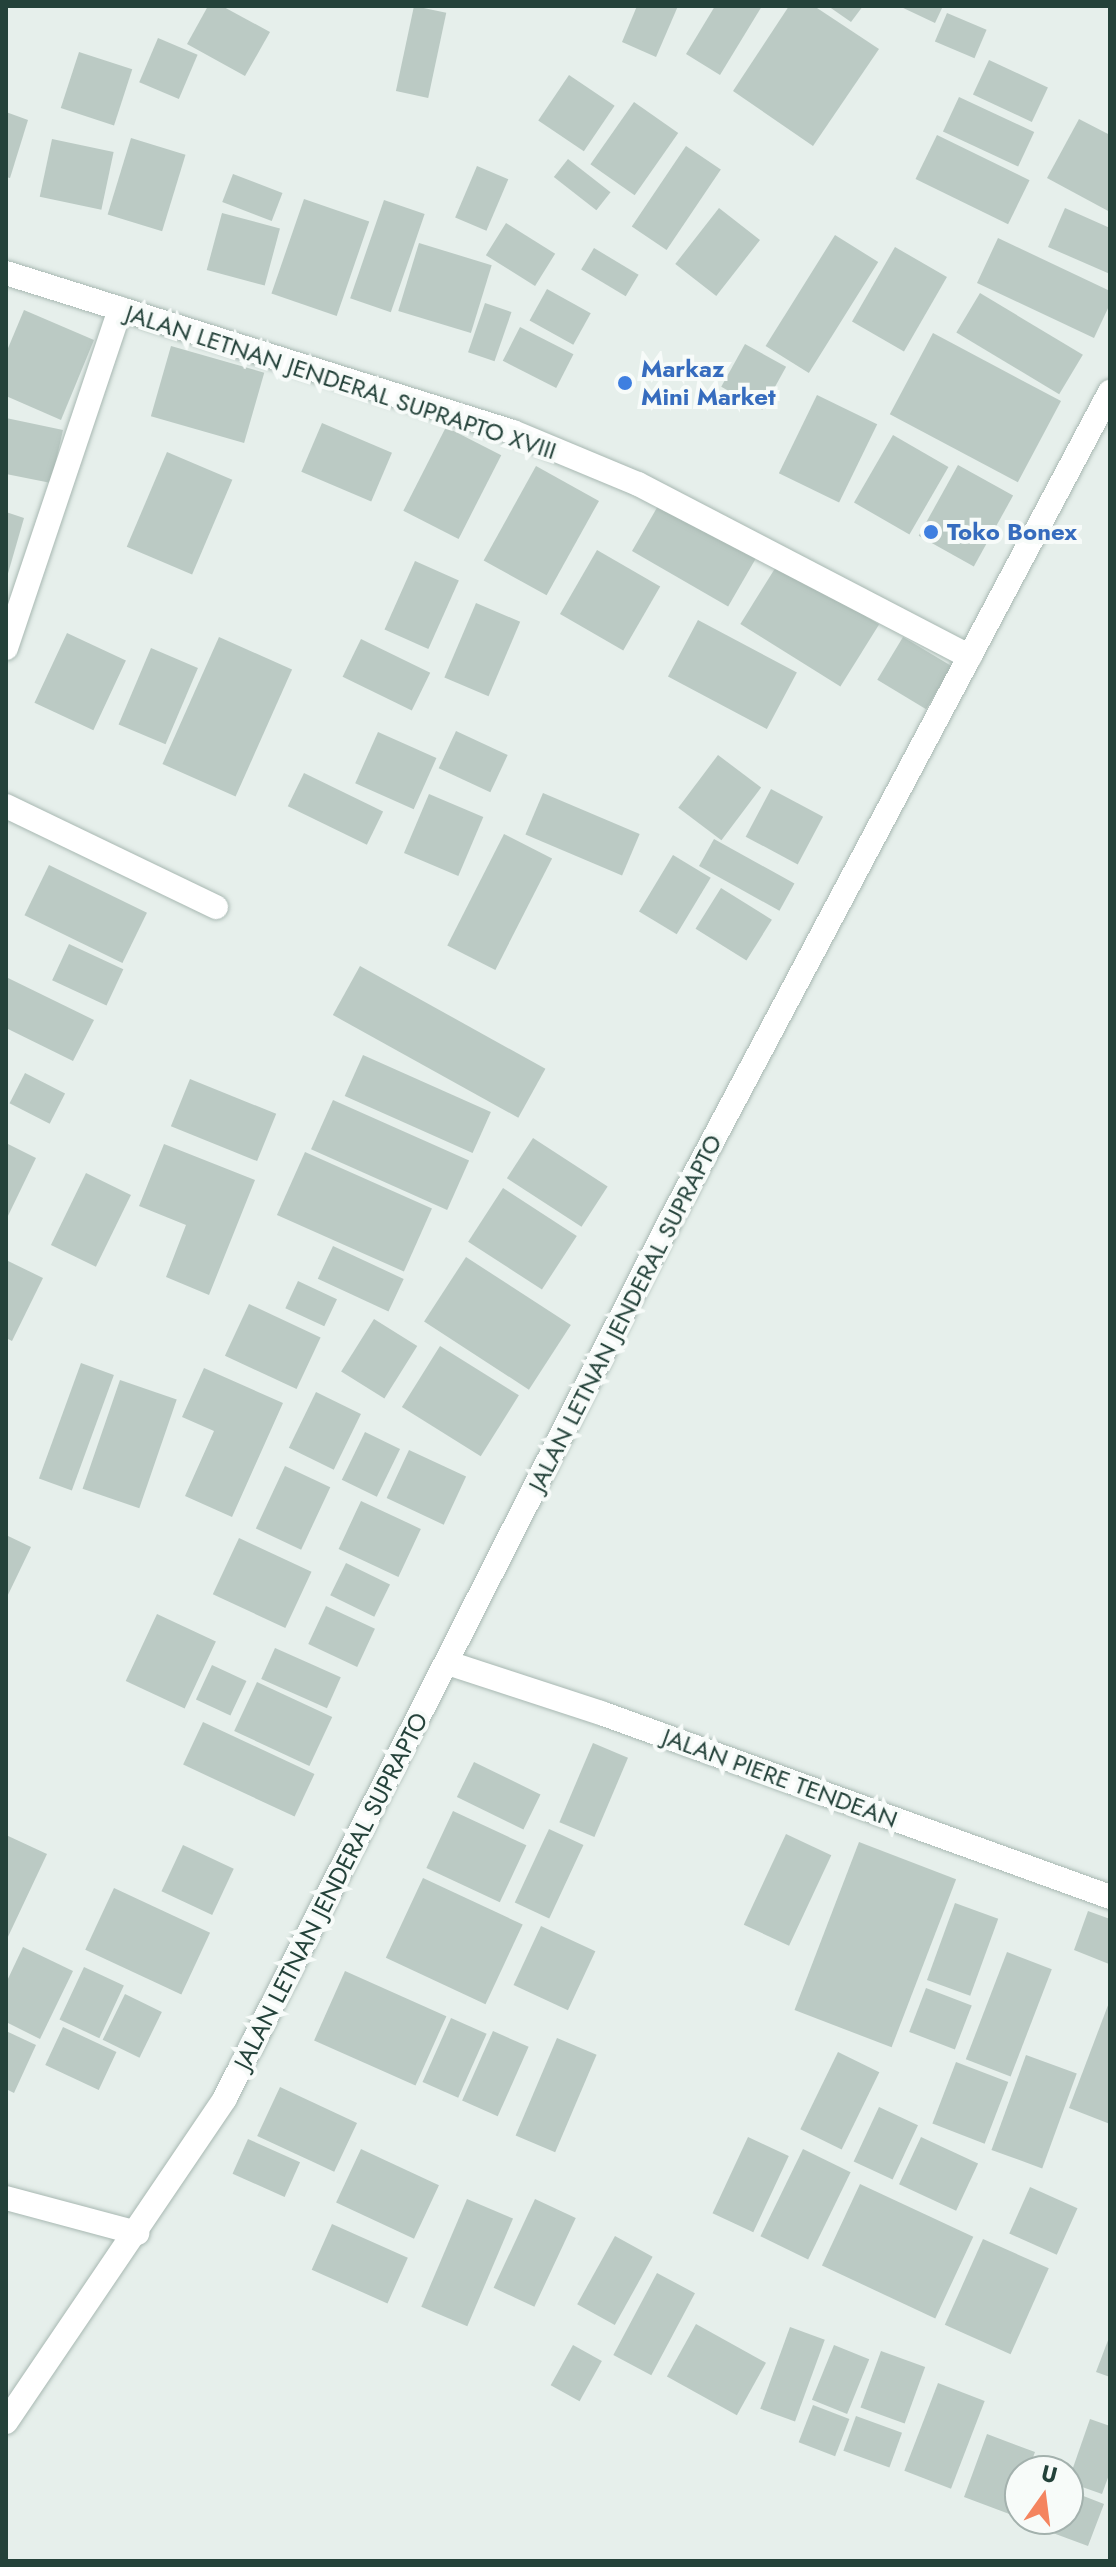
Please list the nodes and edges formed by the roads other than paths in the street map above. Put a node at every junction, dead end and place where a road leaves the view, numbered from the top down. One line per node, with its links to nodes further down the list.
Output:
1 (6, 273): 2 (street, JALAN LETNAN JENDERAL SUPRAPTO XVIII)
2 (120, 309): 4 (street); 5 (street, JALAN LETNAN JENDERAL SUPRAPTO XVIII)
3 (1110, 392): 5 (street, JALAN LETNAN JENDERAL SUPRAPTO)
4 (6, 648)
5 (970, 657): 8 (street, JALAN LETNAN JENDERAL SUPRAPTO)
6 (6, 806): 7 (street)
7 (216, 907)
8 (448, 1663): 9 (street, JALAN PIERE TENDEAN); 11 (street, JALAN LETNAN JENDERAL SUPRAPTO)
9 (1110, 1897)
10 (6, 2198): 11 (street)
11 (137, 2233): 12 (street, JALAN LETNAN JENDERAL SUPRAPTO)
12 (6, 2422)

